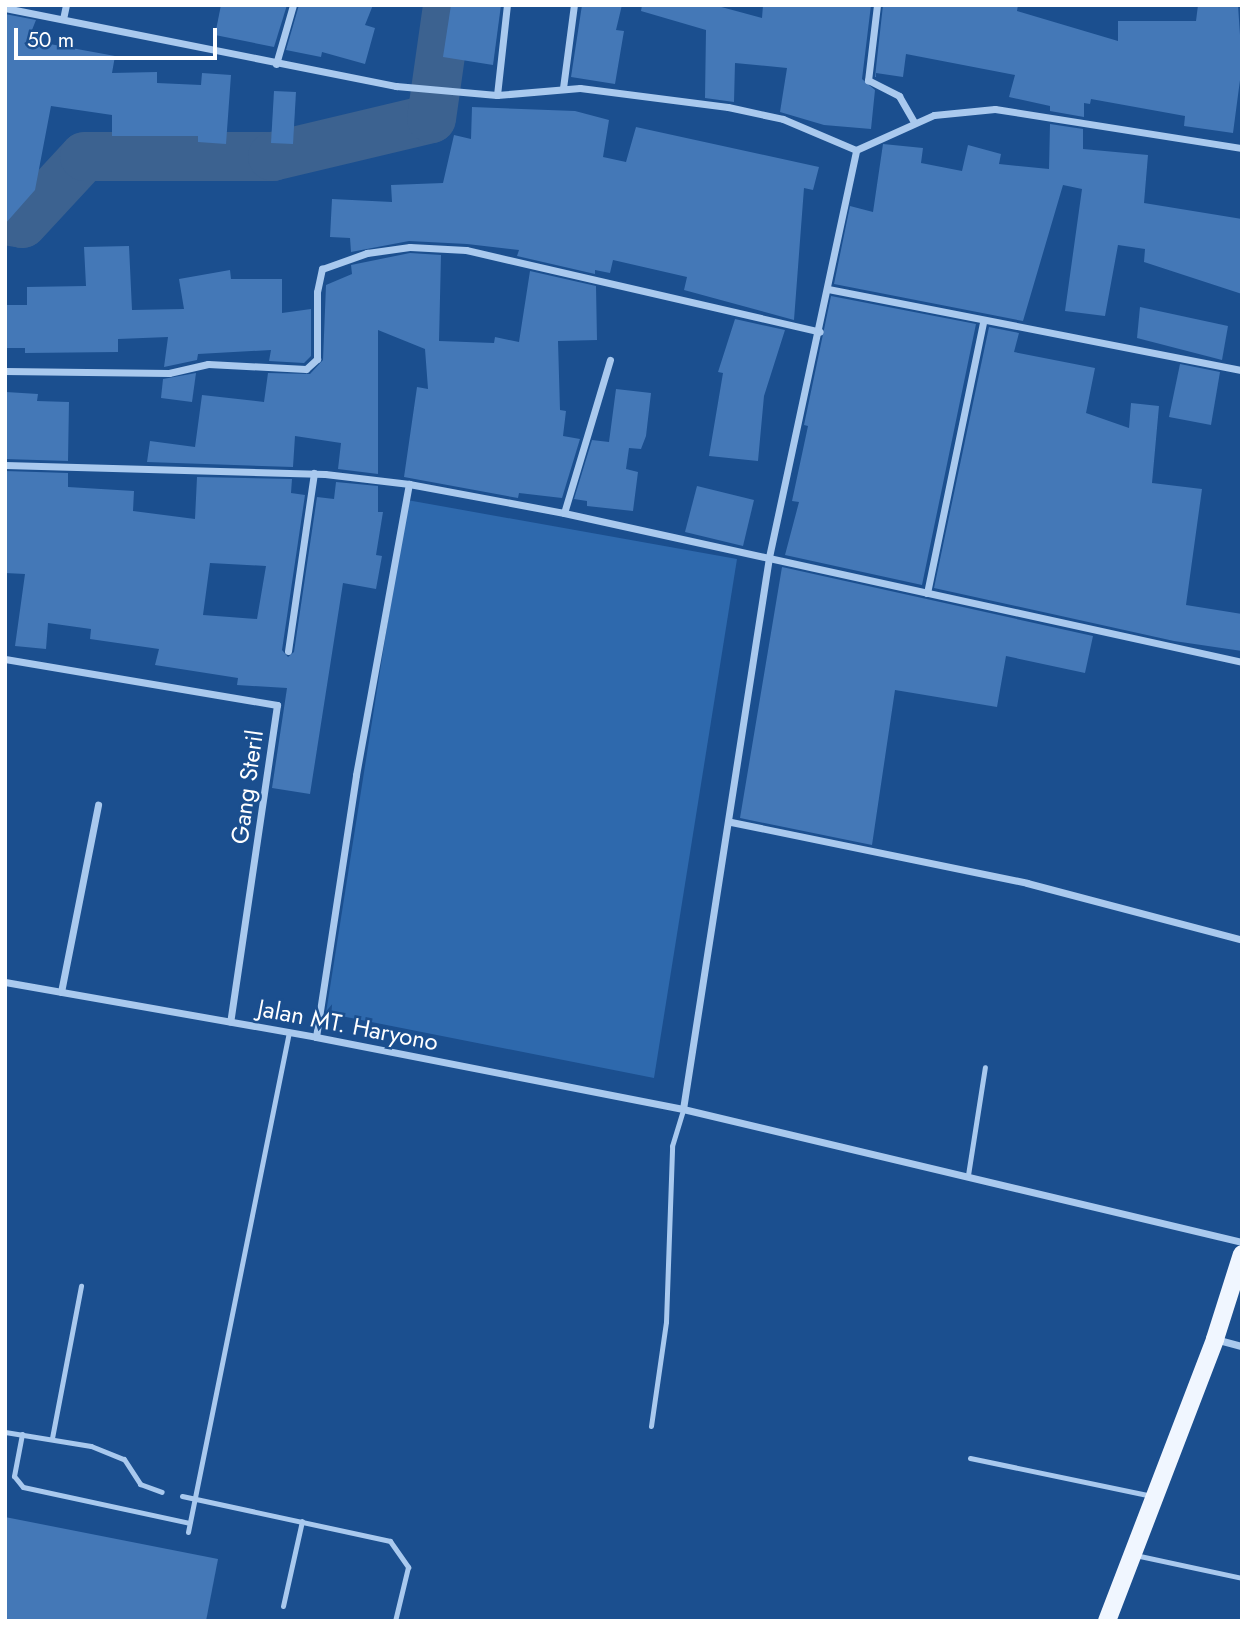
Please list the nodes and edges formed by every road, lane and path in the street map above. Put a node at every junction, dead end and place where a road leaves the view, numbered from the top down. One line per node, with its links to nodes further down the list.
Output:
1 (66, 5): 7 (street)
2 (293, 5): 8 (street)
3 (507, 5): 10 (street)
4 (574, 5): 9 (street)
5 (877, 5): 11 (street)
6 (5, 8): 7 (street)
7 (63, 19): 8 (street)
8 (276, 64): 10 (street)
9 (563, 88): 10 (street); 13 (street)
10 (493, 95)
11 (914, 122): 12 (street); 13 (street)
12 (1242, 148)
13 (856, 150): 14 (street)
14 (828, 289): 15 (street); 16 (street)
15 (983, 323): 19 (street); 25 (street)
16 (820, 332): 18 (street); 24 (street)
17 (610, 360): 23 (street)
18 (5, 370)
19 (1242, 370)
20 (5, 465): 21 (street)
21 (314, 473): 22 (street); 26 (street)
22 (409, 484): 23 (street); 36 (street)
23 (564, 513): 24 (street)
24 (769, 557): 25 (street); 30 (street)
25 (927, 593): 28 (street)
26 (288, 651)
27 (5, 659): 34 (street, Gang Steril)
28 (1242, 662)
29 (98, 805): 33 (street)
30 (731, 822): 31 (street); 38 (street)
31 (1242, 940)
32 (5, 982): 33 (street, Jalan MT. Haryono)
33 (61, 992): 34 (street, Jalan MT. Haryono)
34 (230, 1022): 35 (street, Jalan MT. Haryono)
35 (289, 1032): 36 (street, Jalan MT. Haryono); 53 (lane)
36 (316, 1037): 38 (street, Jalan MT. Haryono)
37 (985, 1067): 39 (lane)
38 (683, 1109): 39 (street, Jalan MT. Haryono); 45 (lane)
39 (968, 1175): 40 (street, Jalan MT. Haryono)
40 (1242, 1242)
41 (1242, 1254): 43 (main road)
42 (81, 1286): 48 (lane)
43 (1215, 1339): 44 (street); 52 (main road)
44 (1242, 1346)
45 (651, 1426)
46 (5, 1432): 47 (lane)
47 (22, 1434): 48 (lane); 55 (lane)
48 (52, 1438): 50 (lane)
49 (970, 1458): 52 (lane)
50 (162, 1492)
51 (182, 1496): 53 (lane)
52 (1152, 1496): 57 (main road)
53 (194, 1498): 54 (lane); 55 (lane)
54 (302, 1521): 59 (lane); 60 (lane)
55 (189, 1523): 56 (lane)
56 (188, 1532)
57 (1133, 1554): 58 (lane); 61 (main road)
58 (1242, 1578)
59 (283, 1606)
60 (395, 1621)
61 (1107, 1621)

